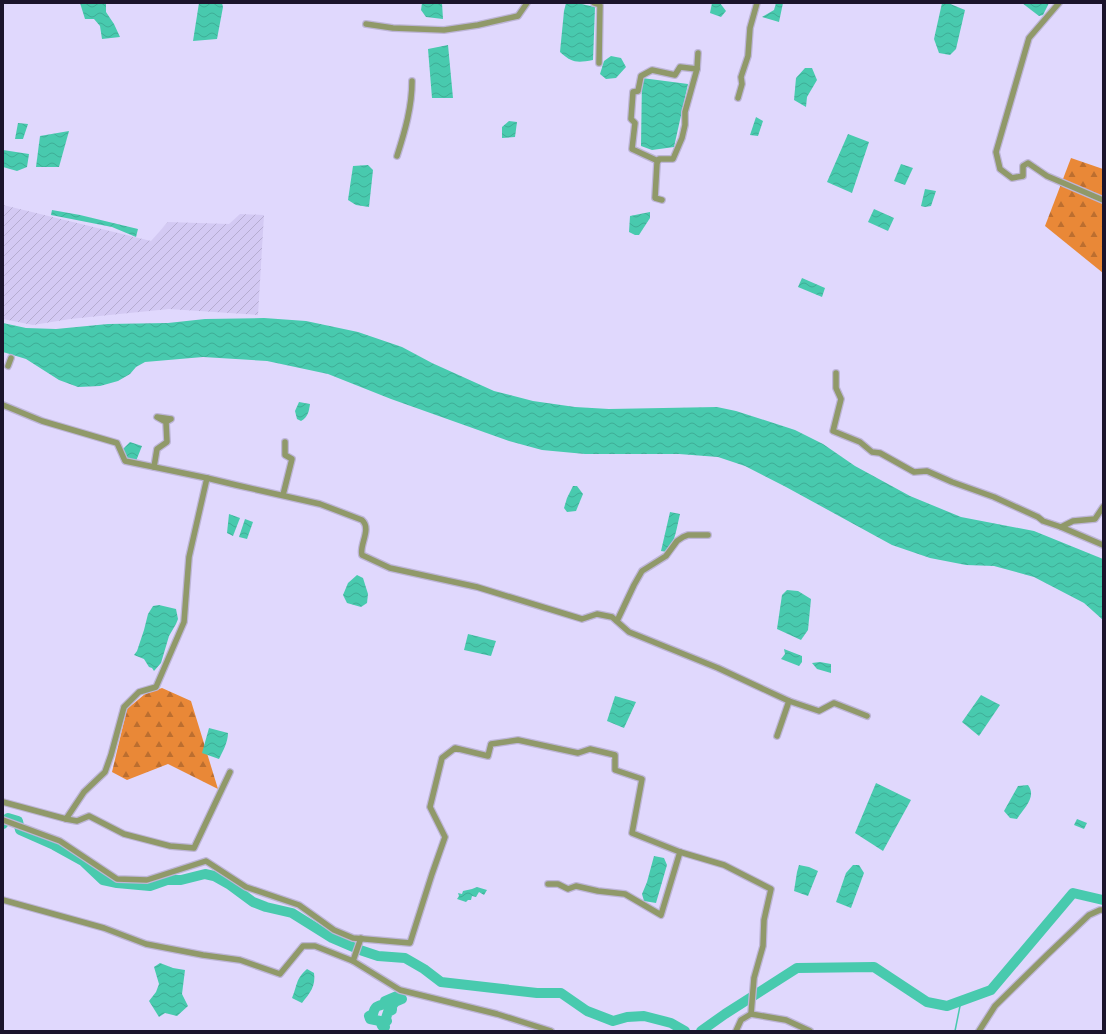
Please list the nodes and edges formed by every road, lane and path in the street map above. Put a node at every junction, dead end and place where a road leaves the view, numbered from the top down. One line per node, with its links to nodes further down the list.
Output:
1 (527, 3): 5 (street)
2 (594, 3): 7 (street)
3 (757, 3): 10 (street)
4 (1059, 3): 14 (street)
5 (366, 24)
6 (698, 53): 8 (street)
7 (599, 63)
8 (697, 69): 12 (street); 12 (street)
9 (412, 81): 11 (street)
10 (738, 98)
11 (397, 156)
12 (658, 161): 13 (street)
13 (662, 200)
14 (1103, 200)
15 (11, 358): 16 (street)
16 (8, 366)
17 (836, 373): 25 (street)
18 (3, 405): 21 (street)
19 (166, 422): 21 (street)
20 (285, 442): 23 (street)
21 (154, 467): 22 (street)
22 (207, 478): 23 (street); 34 (street)
23 (282, 495): 28 (street)
24 (1103, 507): 25 (street)
25 (1061, 527): 27 (street)
26 (708, 535): 28 (street)
27 (1103, 545)
28 (617, 621): 29 (street)
29 (789, 701): 30 (street); 31 (street)
30 (867, 716)
31 (777, 736)
32 (230, 772): 34 (street)
33 (3, 802): 34 (street)
34 (66, 819)
35 (3, 820): 40 (street)
36 (680, 852): 37 (street); 40 (street); 42 (street)
37 (548, 884)
38 (3, 900): 41 (street)
39 (1103, 910): 46 (street)
40 (360, 941): 41 (street)
41 (353, 961): 43 (street)
42 (751, 1014): 44 (street); 45 (street)
43 (551, 1031)
44 (736, 1031)
45 (810, 1031)
46 (979, 1031)

